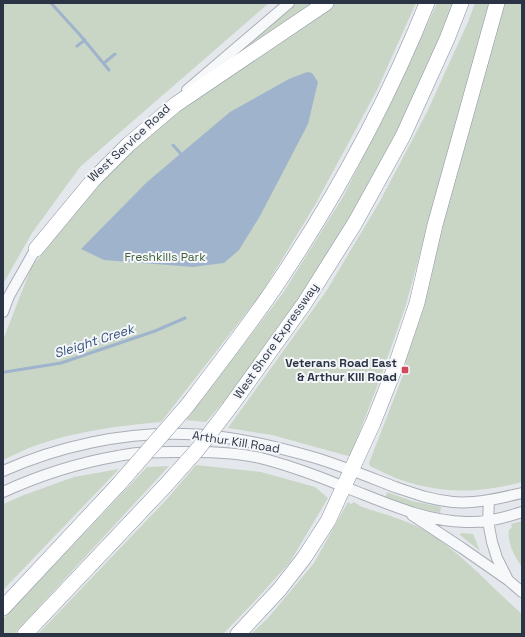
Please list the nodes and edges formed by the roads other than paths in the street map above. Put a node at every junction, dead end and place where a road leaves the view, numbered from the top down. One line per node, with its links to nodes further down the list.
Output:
1 (289, 3): 6 (street, West Service Road)
2 (326, 3): 6 (highway)
3 (427, 3): 19 (highway, bridge)
4 (461, 3): 20 (highway, West Shore Expressway, bridge)
5 (497, 3): 9 (highway)
6 (36, 248): 7 (street, West Service Road)
7 (3, 312)
8 (3, 471): 9 (street, Arthur Kill Road)
9 (350, 471): 10 (highway); 13 (street, Arthur Kill Road)
10 (343, 486): 11 (street, Arthur Kill Road); 14 (street, Arthur Kill Road); 21 (highway)
11 (3, 492)
12 (522, 493): 13 (street, Arthur Kill Road)
13 (489, 500): 16 (street)
14 (404, 510): 16 (street); 17 (street)
15 (522, 512): 16 (street)
16 (488, 521): 17 (street)
17 (508, 580): 18 (street)
18 (522, 592)
19 (3, 608)
20 (25, 634)
21 (238, 634)

